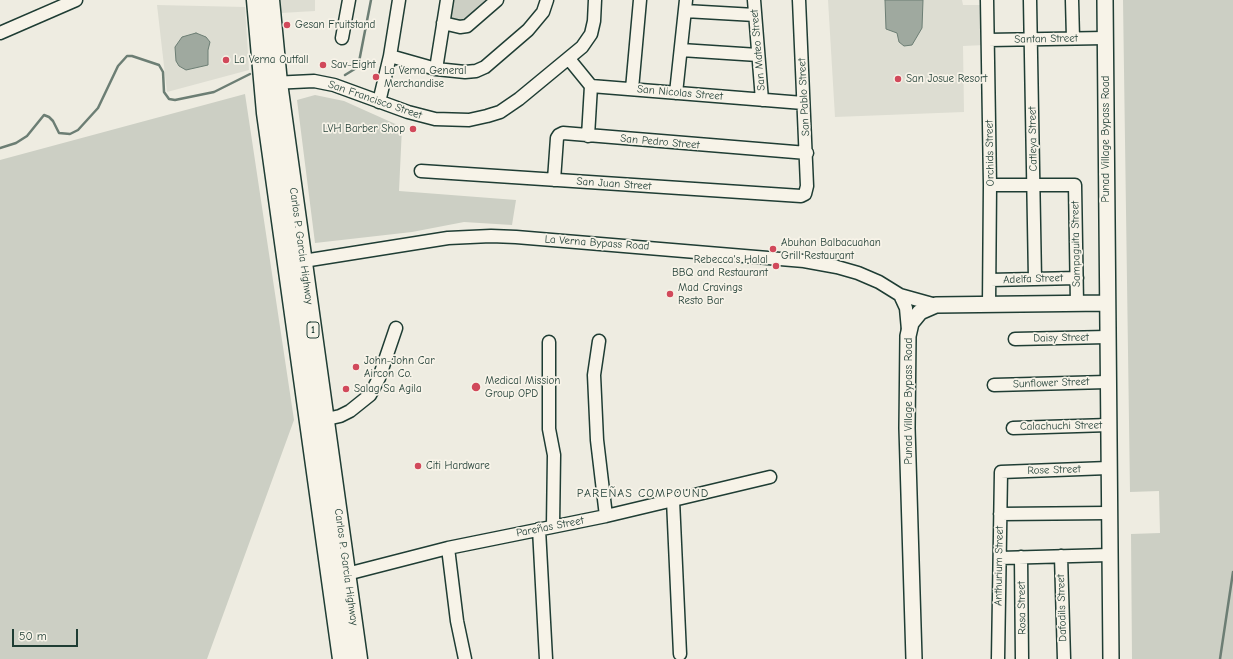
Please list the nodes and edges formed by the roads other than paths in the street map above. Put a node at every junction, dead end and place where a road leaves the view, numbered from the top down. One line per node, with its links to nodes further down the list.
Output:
1 (76, 0): 20 (street)
2 (256, 0): 31 (highway, Carlos P. Garcia Highway / 1)
3 (270, 0): 31 (highway, Carlos P. Garcia Highway / 1)
4 (349, 0): 21 (street)
5 (399, 0): 28 (street)
6 (447, 0): 19 (street)
7 (497, 0): 19 (street)
8 (547, 0): 30 (street)
9 (595, 0): 29 (street, San Francisco Street)
10 (640, 0): 33 (street)
11 (754, 0): 18 (street, San Mateo Street)
12 (799, 0): 37 (street, San Pablo Street)
13 (987, 0): 25 (street, Orchids Street)
14 (1030, 0): 24 (street, Catleya Street)
15 (1072, 0): 22 (street)
16 (1105, 0): 23 (main road, Punad Village Bypass Road)
17 (685, 5): 18 (street); 26 (street)
18 (755, 15): 27 (street, San Mateo Street)
19 (443, 23): 30 (street)
20 (0, 33)
21 (342, 38)
22 (1072, 38): 23 (street, Santan Street); 24 (street, Santan Street)
23 (1105, 38): 50 (main road, Punad Village Bypass Road)
24 (1031, 39): 25 (street, Santan Street); 43 (street, Catleya Street)
25 (988, 40): 42 (street, Orchids Street)
26 (681, 50): 27 (street); 34 (street)
27 (758, 55): 35 (street, San Mateo Street)
28 (390, 56): 30 (street); 36 (street)
29 (569, 59): 32 (street); 36 (street, San Francisco Street)
30 (436, 69)
31 (270, 83): 36 (street, San Francisco Street); 45 (highway, Carlos P. Garcia Highway / 1)
32 (591, 86): 33 (street, San Nicolas Street); 38 (street)
33 (632, 89): 34 (street, San Nicolas Street)
34 (676, 93): 35 (street, San Nicolas Street)
35 (762, 100): 37 (street, San Nicolas Street)
36 (379, 102)
37 (803, 103): 39 (street, San Pablo Street)
38 (588, 136): 39 (street, San Pedro Street); 41 (street, San Pedro Street)
39 (807, 154): 44 (street, San Pablo Street)
40 (421, 171): 41 (street, San Juan Street)
41 (554, 180): 44 (street, San Juan Street)
42 (990, 185): 43 (street); 48 (street, Orchids Street)
43 (1034, 185): 46 (street, Sampaguita Street); 47 (street, Catleya Street)
44 (805, 194)
45 (296, 263): 49 (street, La Verna Bypass Road); 62 (highway, Carlos P. Garcia Highway / 1)
46 (1077, 278): 47 (street, Adelfa Street); 51 (street, Sampaguita Street)
47 (1035, 279): 48 (street, Adelfa Street)
48 (990, 280): 53 (street, Orchids Street)
49 (900, 295): 52 (street, La Verna Bypass Road); 55 (street)
50 (1107, 303): 51 (main road, Punad Village Bypass Road); 56 (main road, Punad Village Bypass Road)
51 (1077, 304): 53 (main road, Punad Village Bypass Road)
52 (936, 305): 53 (main road, Punad Village Bypass Road); 55 (main road, Punad Village Bypass Road)
53 (989, 306)
54 (396, 328): 62 (street)
55 (908, 330): 84 (main road, Punad Village Bypass Road)
56 (1107, 338): 57 (street, Daisy Street); 60 (main road, Punad Village Bypass Road)
57 (1014, 339)
58 (599, 341): 71 (street)
59 (549, 342): 72 (street)
60 (1108, 382): 61 (street, Sunflower Street); 63 (main road, Punad Village Bypass Road)
61 (994, 385)
62 (317, 421): 79 (highway, Carlos P. Garcia Highway / 1)
63 (1108, 426): 64 (street, Calachuchi Street); 65 (main road, Punad Village Bypass Road)
64 (1013, 428)
65 (1108, 468): 66 (street, Rose Street); 69 (main road, Punad Village Bypass Road)
66 (1001, 472): 70 (street, Anthurium Street)
67 (770, 478): 68 (street, Pareñas Street)
68 (673, 500): 71 (street, Pareñas Street); 81 (street)
69 (1108, 513): 70 (street); 75 (main road, Punad Village Bypass Road)
70 (1000, 514): 78 (street, Anthurium Street)
71 (606, 516): 72 (street, Pareñas Street)
72 (554, 526): 73 (street, Pareñas Street)
73 (539, 528): 74 (street, Pareñas Street); 83 (street)
74 (448, 548): 79 (street, Pareñas Street); 82 (street)
75 (1109, 555): 76 (street); 88 (main road, Punad Village Bypass Road)
76 (1061, 556): 77 (street); 87 (street, Dafodils Street)
77 (1021, 557): 78 (street); 86 (street, Rosa Street)
78 (1000, 558): 85 (street, Anthurium Street)
79 (339, 576): 80 (highway, Carlos P. Garcia Highway / 1)
80 (349, 651)
81 (680, 654)
82 (465, 659)
83 (546, 659)
84 (914, 659)
85 (998, 659)
86 (1022, 659)
87 (1064, 659)
88 (1111, 659)

